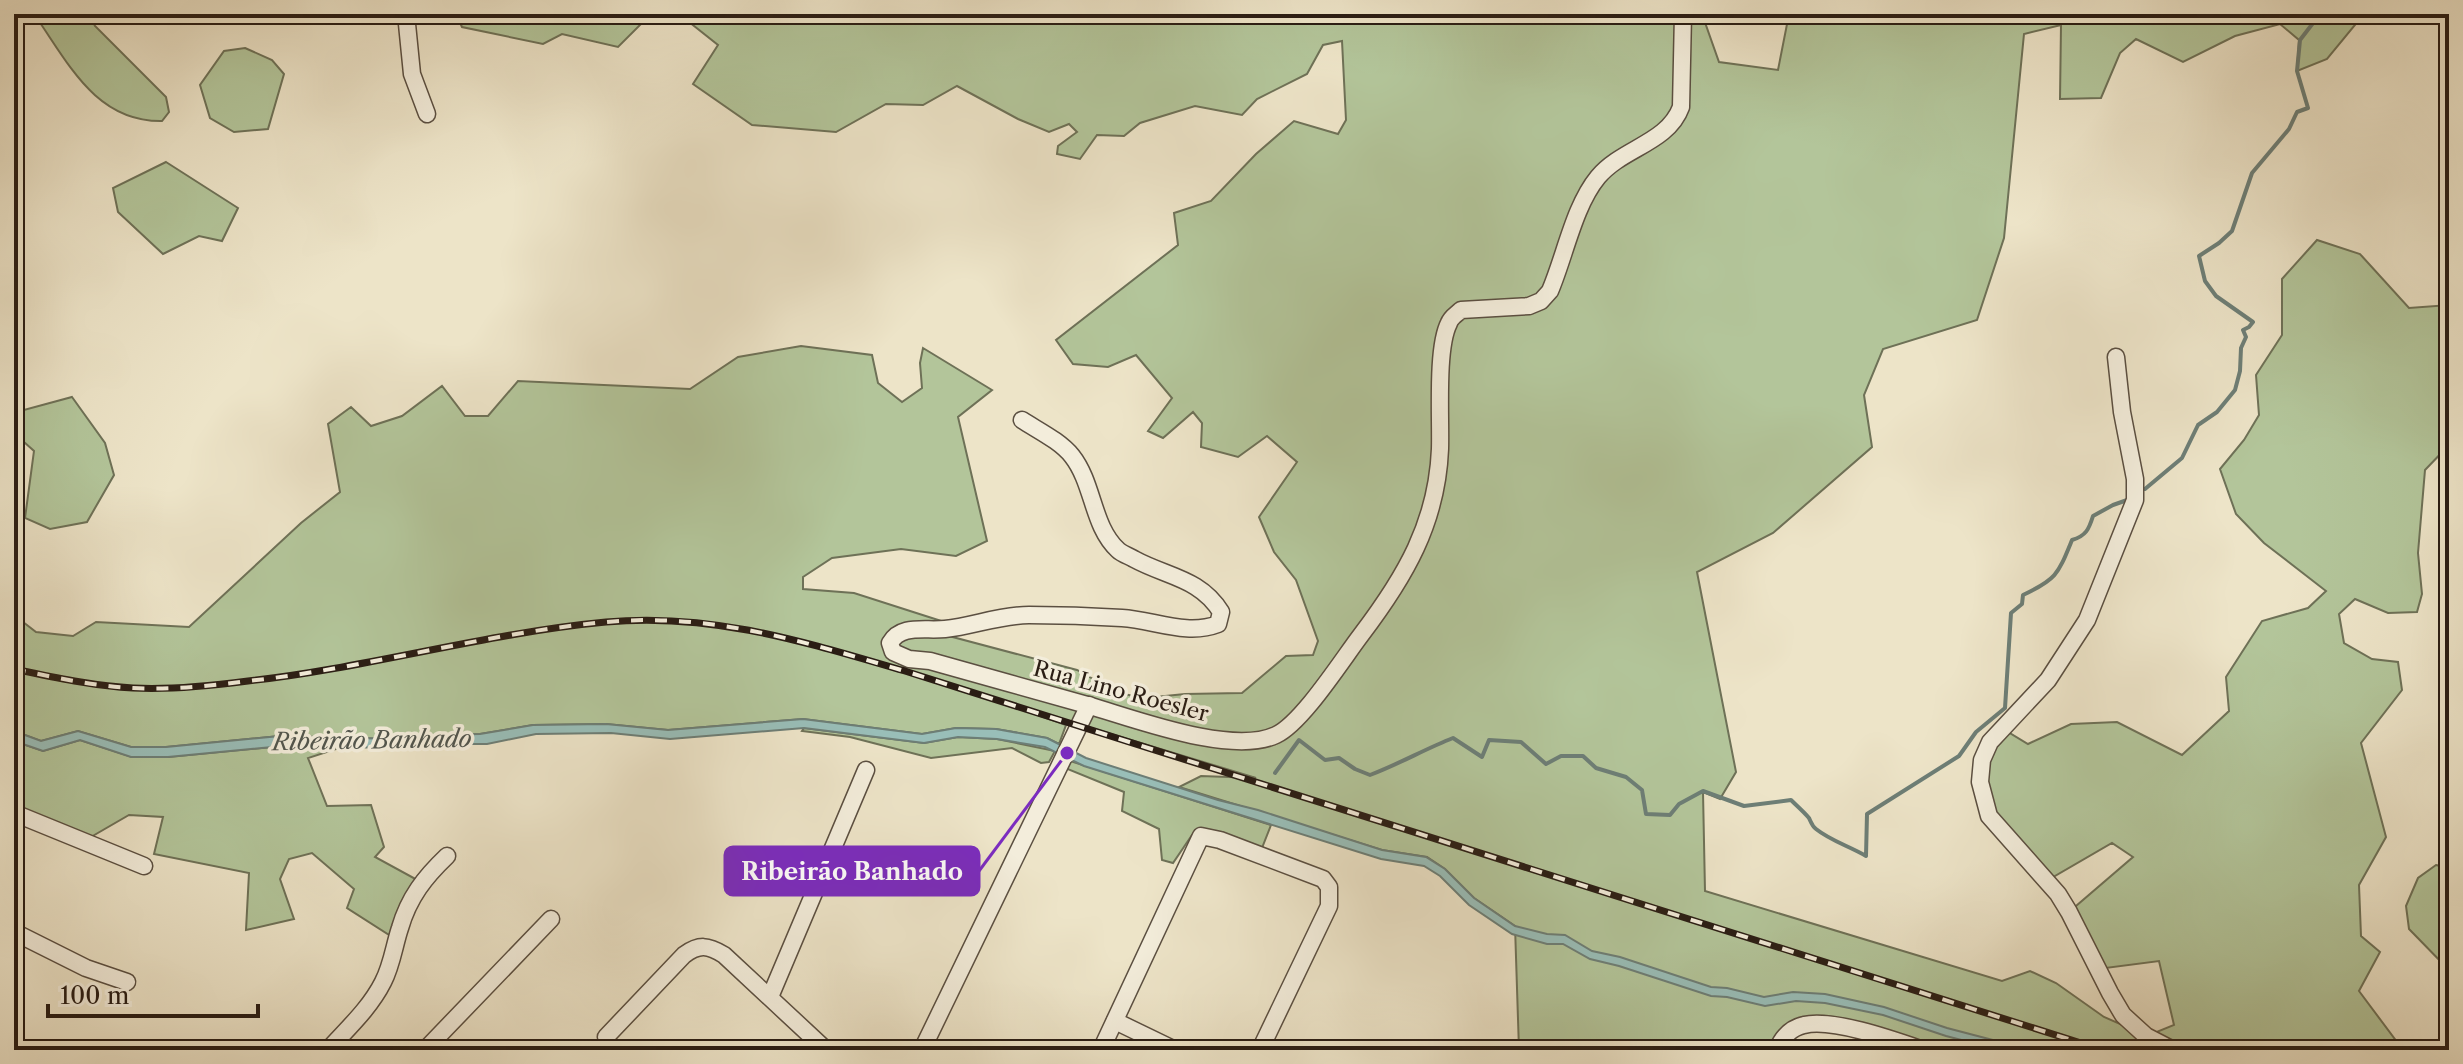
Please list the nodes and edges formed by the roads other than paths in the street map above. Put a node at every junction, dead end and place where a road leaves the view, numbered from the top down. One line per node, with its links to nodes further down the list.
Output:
1 (406, 14): 3 (street)
2 (1683, 14): 6 (street, Rua Lino Roesler)
3 (427, 114)
4 (2116, 357): 27 (street)
5 (1022, 420): 6 (street, Rua Lino Roesler)
6 (1089, 705): 23 (street)
7 (866, 770): 15 (street)
8 (16, 813): 9 (street); 11 (street)
9 (14, 833)
10 (447, 856): 20 (street)
11 (144, 866)
12 (551, 919): 21 (street)
13 (14, 932): 14 (street)
14 (127, 982)
15 (770, 997): 17 (street); 22 (street)
16 (1115, 1021): 24 (street); 25 (street); 26 (street)
17 (606, 1037)
18 (1781, 1043): 19 (street)
19 (1915, 1049)
20 (328, 1050)
21 (425, 1050)
22 (826, 1050)
23 (922, 1050)
24 (1101, 1050)
25 (1175, 1050)
26 (1260, 1050)
27 (2173, 1050)

